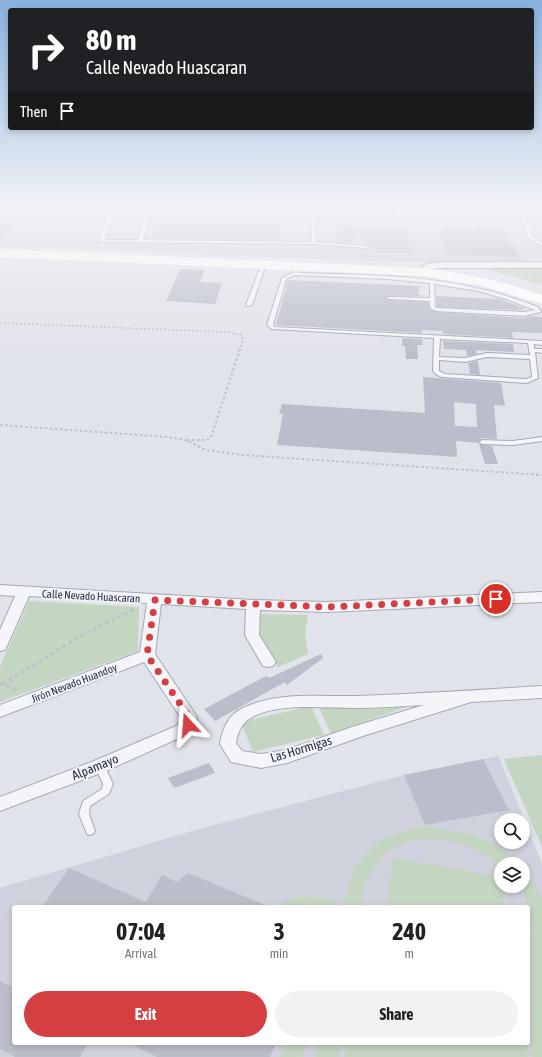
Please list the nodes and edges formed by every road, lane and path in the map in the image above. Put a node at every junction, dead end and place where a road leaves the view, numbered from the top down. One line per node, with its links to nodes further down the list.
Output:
1 (104, 257): 3 (main road)
2 (177, 257): 5 (main road)
3 (264, 264): 6 (main road); 12 (lane)
4 (538, 265): 5 (street); 8 (path)
5 (424, 269): 6 (main road); 8 (main road); 11 (main road)
6 (297, 270): 7 (lane); 14 (lane)
7 (432, 282): 10 (lane); 10 (lane)
8 (538, 288)
9 (389, 298): 10 (lane)
10 (433, 300)
11 (542, 300)
12 (249, 305)
13 (0, 323): 23 (path)
14 (437, 337): 15 (lane); 20 (lane)
15 (531, 342): 16 (lane); 17 (lane)
16 (542, 343)
17 (532, 350): 18 (lane); 19 (lane)
18 (542, 351)
19 (532, 357): 20 (lane); 20 (lane)
20 (437, 358)
21 (0, 425): 23 (path)
22 (542, 439): 24 (lane)
23 (185, 440): 25 (path)
24 (482, 442)
25 (542, 475)
26 (0, 590): 27 (street, Calle Nevado Huascaran)
27 (24, 592): 29 (street, Calle Nevado Huascaran); 31 (street)
28 (542, 597): 30 (street, Calle Nevado Huascaran)
29 (155, 600): 30 (street, Calle Nevado Huascaran); 32 (street); 34 (path)
30 (253, 605): 33 (street)
31 (0, 646)
32 (147, 655): 37 (street, Jirón Nevado Huandoy); 38 (street, Alpamayo)
33 (268, 662)
34 (2, 684)
35 (542, 692): 36 (street, Las Hormigas)
36 (468, 697): 36 (street, Las Hormigas)
37 (0, 711)
38 (100, 766): 39 (street, Alpamayo); 40 (lane)
39 (0, 804)
40 (90, 831)

